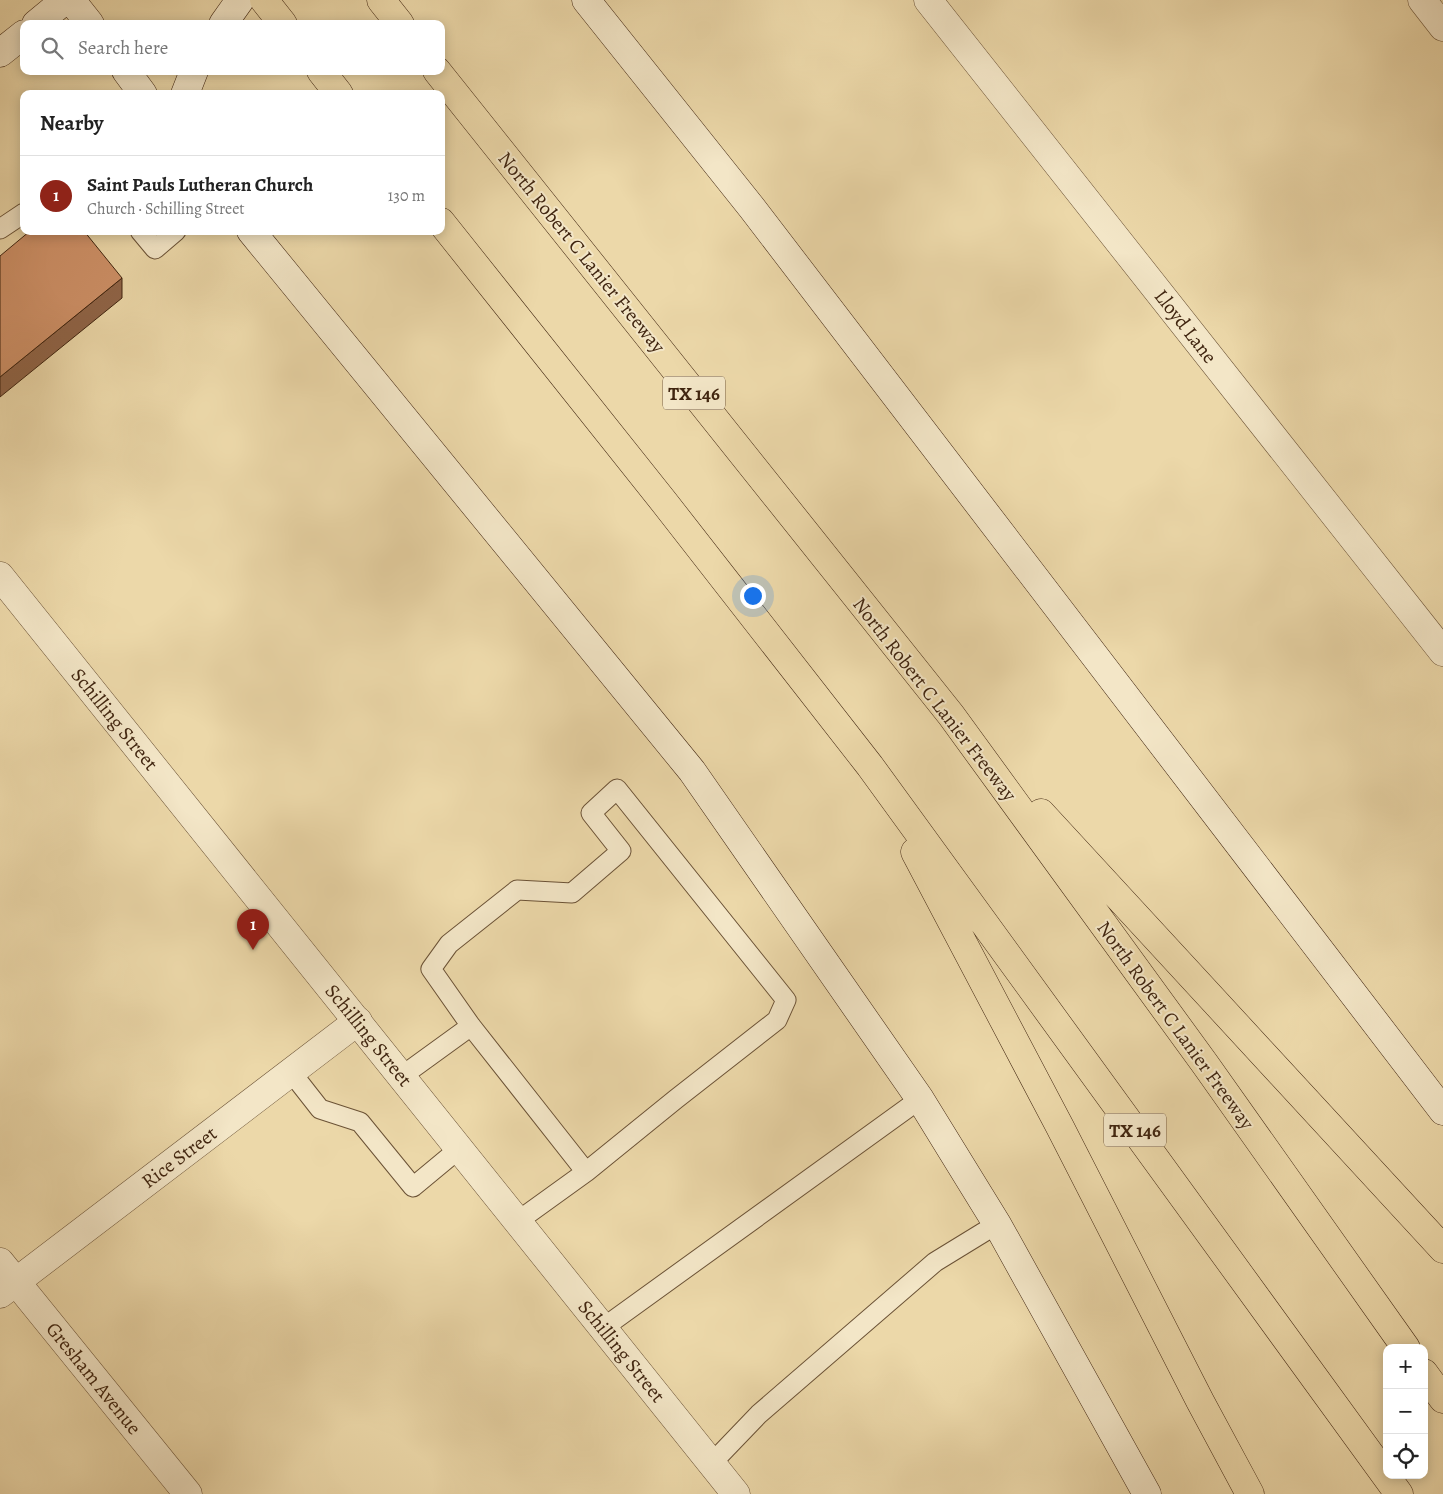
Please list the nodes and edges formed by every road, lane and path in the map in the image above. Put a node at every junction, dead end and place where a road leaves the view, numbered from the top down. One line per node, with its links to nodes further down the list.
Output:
1 (65, 0): 9 (main road)
2 (71, 0): 10 (main road)
3 (240, 0): 11 (main road)
4 (264, 0): 12 (highway)
5 (381, 0): 13 (highway)
6 (586, 0): 39 (main road)
7 (928, 0): 31 (main road, Lloyd Lane)
8 (1422, 0): 14 (main road)
9 (41, 20)
10 (87, 20)
11 (226, 20)
12 (280, 20)
13 (397, 20)
14 (1443, 27)
15 (20, 37): 16 (main road)
16 (0, 53)
17 (129, 75): 21 (main road)
18 (192, 75): 22 (main road)
19 (324, 75): 23 (highway)
20 (440, 75): 32 (highway, North Robert C Lanier Freeway / TX 146)
21 (140, 90)
22 (187, 90)
23 (336, 90)
24 (20, 216): 26 (lane)
25 (445, 227): 33 (highway, TX 146)
26 (0, 229)
27 (143, 235): 28 (lane)
28 (171, 235)
29 (254, 235): 38 (main road)
30 (0, 576): 34 (main road, Schilling Street)
31 (1443, 652)
32 (951, 715): 44 (highway); 47 (highway, North Robert C Lanier Freeway / TX 146)
33 (870, 766): 54 (highway); 55 (highway, TX 146)
34 (358, 1021): 36 (main road, Rice Street); 37 (main road, Schilling Street)
35 (472, 1026): 37 (lane); 41 (lane); 41 (lane)
36 (291, 1072): 40 (lane); 45 (main road, Rice Street)
37 (402, 1076): 40 (main road, Schilling Street)
38 (920, 1099): 43 (main road); 46 (lane)
39 (1443, 1111)
40 (460, 1148): 42 (main road, Schilling Street)
41 (586, 1172): 42 (lane)
42 (518, 1221): 46 (main road, Schilling Street)
43 (997, 1224): 50 (lane); 53 (main road)
44 (1443, 1249)
45 (5, 1279): 51 (main road, Gresham Avenue)
46 (603, 1328): 50 (main road, Schilling Street)
47 (1403, 1344)
48 (1428, 1379): 49 (highway)
49 (1443, 1400)
50 (712, 1464): 52 (main road, Schilling Street)
51 (188, 1494)
52 (736, 1494)
53 (1147, 1494)
54 (1250, 1494)
55 (1399, 1494)

